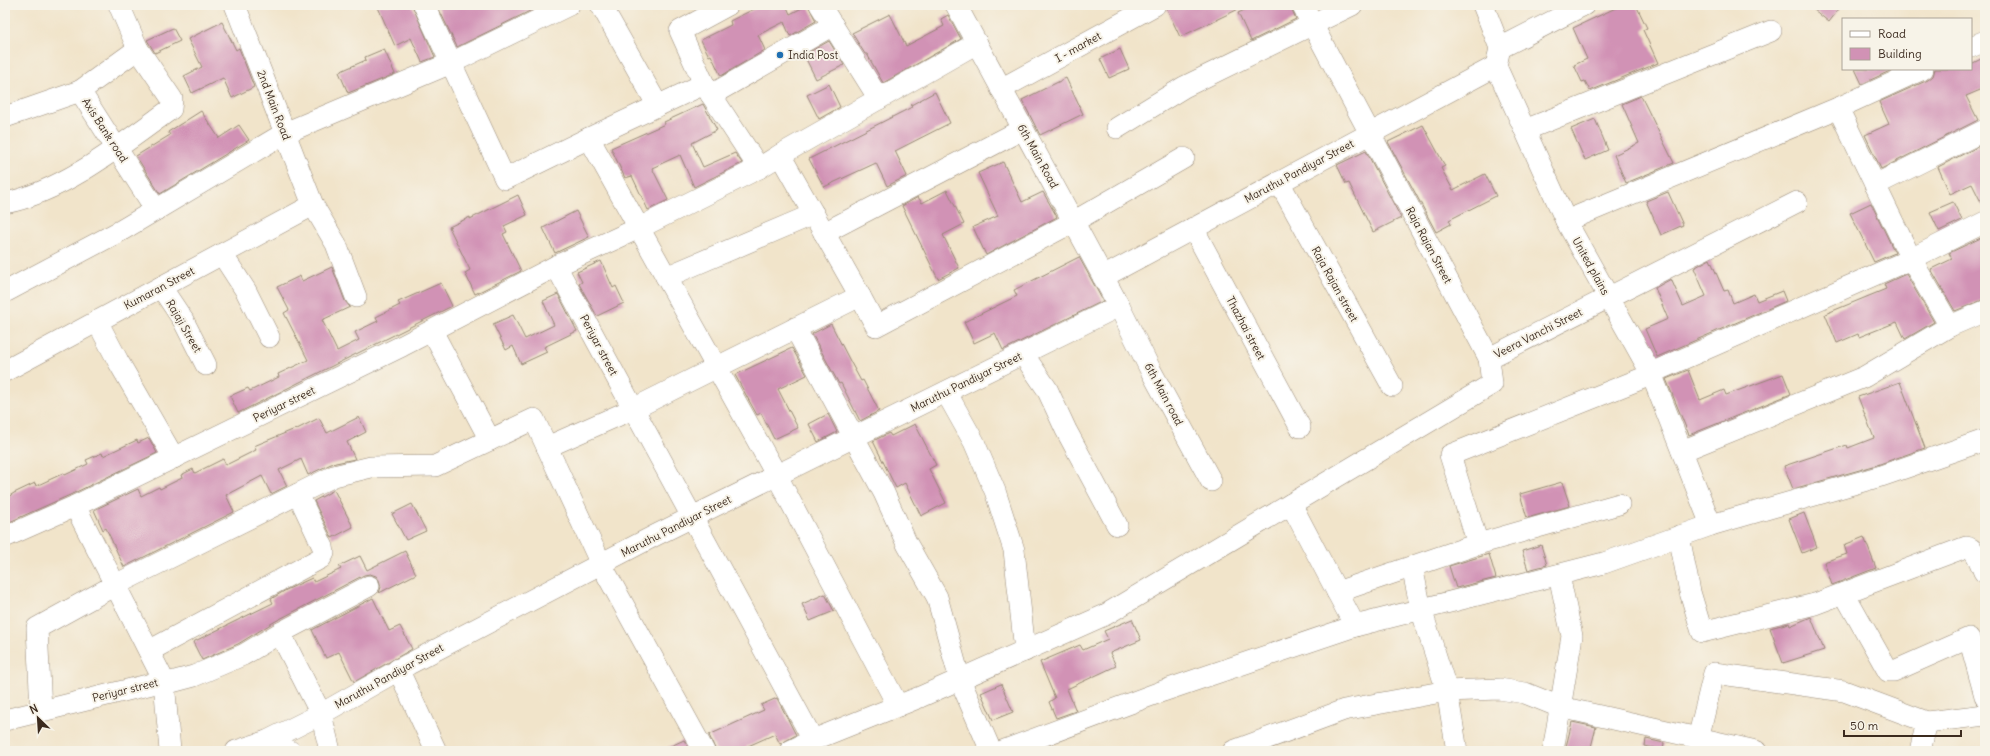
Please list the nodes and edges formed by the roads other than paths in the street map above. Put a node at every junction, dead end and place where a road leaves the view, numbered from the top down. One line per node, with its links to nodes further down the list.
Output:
1 (119, 5): 20 (street)
2 (235, 5): 35 (street, 2nd Main Road)
3 (424, 5): 22 (street)
4 (568, 5): 22 (street)
5 (602, 5): 28 (street)
6 (728, 5): 25 (street)
7 (820, 5): 15 (street)
8 (956, 5): 18 (street, 6th Main Road)
9 (1155, 5): 24 (street, I - market)
10 (1302, 5): 14 (street)
11 (1352, 5): 14 (street)
12 (1483, 5): 21 (street, United plains)
13 (1584, 5): 21 (street, Maruthu Pandiyar Street)
14 (1312, 24): 31 (street); 36 (street, Raja Rajan Street)
15 (833, 25): 25 (street); 27 (street)
16 (1771, 31): 33 (street)
17 (1985, 41): 19 (street)
18 (977, 43): 24 (street, 6th Main Road); 27 (street)
19 (1972, 47)
20 (138, 48): 26 (street, Axis Bank road); 38 (street)
21 (1498, 57): 33 (street, United plains); 36 (street, Maruthu Pandiyar Street)
22 (451, 63): 35 (street); 37 (street)
23 (1921, 70): 29 (street)
24 (1001, 89): 32 (street, 6th Main Road)
25 (708, 90): 28 (street); 41 (street)
26 (80, 92): 30 (street); 38 (street, Axis Bank road)
27 (879, 99): 39 (street)
28 (658, 106): 37 (street)
29 (1838, 108): 43 (street); 49 (street)
30 (5, 117)
31 (1117, 128)
32 (1023, 129): 50 (street, 6th Main Road); 54 (street)
33 (1525, 130): 49 (street, United plains)
34 (1985, 130): 43 (street)
35 (285, 133): 46 (street, 2nd Main Road); 47 (street)
36 (1370, 133): 42 (street, Maruthu Pandiyar Street); 73 (street, Raja Rajan Street)
37 (589, 138): 52 (street)
38 (117, 148): 45 (street); 47 (street, Axis Bank road)
39 (780, 155): 41 (street); 48 (street)
40 (1184, 158): 50 (street)
41 (759, 168): 52 (street)
42 (1279, 182): 53 (street, Maruthu Pandiyar Street); 78 (street, Raja Rajan street)
43 (1875, 185): 56 (street)
44 (1797, 202): 64 (street, Veera Vanchi Street)
45 (5, 203)
46 (313, 205): 55 (street, Kumaran Street); 63 (street, 2nd Main Road)
47 (156, 210): 61 (street)
48 (814, 214): 54 (street); 58 (street)
49 (1566, 221): 64 (street, United plains)
50 (1073, 222): 59 (street, 6th Main Road); 62 (street)
51 (1985, 222): 56 (street)
52 (639, 228): 57 (street); 58 (street)
53 (1193, 228): 59 (street, Maruthu Pandiyar Street); 81 (street, Thazhai street)
54 (824, 233): 62 (street)
55 (222, 254): 60 (street, Kumaran Street); 71 (street)
56 (1911, 259): 68 (street); 77 (street)
57 (556, 266): 70 (street, Periyar street); 80 (street, Periyar street)
58 (666, 277): 75 (street)
59 (1103, 277): 65 (street, 6th Main Road)
60 (161, 287): 67 (street, Kumaran Street); 74 (street, Rajaji Street)
61 (5, 292)
62 (860, 296): 69 (street)
63 (356, 297)
64 (1609, 298): 73 (street, Veera Vanchi Street); 77 (street, United plains)
65 (1119, 306): 72 (street, Maruthu Pandiyar Street); 89 (street, 6th Main road)
66 (1985, 311): 68 (street)
67 (97, 321): 76 (street, Kumaran Street); 87 (street)
68 (1950, 326): 86 (street)
69 (796, 328): 75 (street); 82 (street)
70 (432, 330): 83 (street); 87 (street, Periyar street)
71 (269, 337)
72 (1023, 354): 79 (street, Maruthu Pandiyar Street); 95 (street)
73 (1489, 358): 91 (street, Veera Vanchi Street)
74 (206, 365)
75 (716, 367): 80 (street); 88 (street)
76 (5, 371)
77 (1651, 373): 86 (street, United plains); 99 (street)
78 (1392, 386)
79 (946, 392): 82 (street, Maruthu Pandiyar Street); 113 (street)
80 (633, 409): 85 (street); 94 (street, Periyar street)
81 (1300, 427)
82 (854, 437): 88 (street, Maruthu Pandiyar Street); 115 (street)
83 (490, 440): 85 (street); 90 (street)
84 (1984, 441): 96 (street)
85 (547, 447): 100 (street)
86 (1682, 451): 96 (street, United plains)
87 (174, 458): 93 (street, Periyar street)
88 (777, 476): 94 (street, Maruthu Pandiyar Street); 119 (street)
89 (1211, 481)
90 (298, 494): 104 (street); 112 (street)
91 (1291, 504): 106 (street); 113 (street)
92 (1619, 504): 99 (street)
93 (75, 506): 98 (street); 104 (street, Periyar street)
94 (692, 518): 100 (street, Maruthu Pandiyar Street); 128 (street, Periyar street)
95 (1117, 525)
96 (1711, 525): 97 (street)
97 (1679, 536): 103 (street); 107 (street)
98 (5, 537)
99 (1478, 544): 101 (street)
100 (601, 564): 114 (street, Maruthu Pandiyar Street); 134 (street)
101 (1412, 567): 106 (street); 108 (street)
102 (1984, 572): 107 (street)
103 (1559, 575): 108 (street); 120 (street)
104 (114, 585): 112 (street, Periyar street); 121 (street)
105 (369, 586): 110 (street)
106 (1337, 592): 109 (street)
107 (1844, 593): 111 (street)
108 (1421, 609): 109 (street); 117 (street)
109 (1355, 626): 136 (street)
110 (280, 633): 116 (street); 122 (street)
111 (1977, 635): 118 (street)
112 (149, 651): 116 (street, Periyar street)
113 (1025, 651): 115 (street)
114 (398, 669): 122 (street, Maruthu Pandiyar Street); 133 (street)
115 (960, 680): 119 (street); 135 (street)
116 (164, 682): 121 (street, Periyar street); 129 (street)
117 (1447, 691): 120 (street); 137 (street); 138 (street)
118 (1985, 696)
119 (898, 706): 128 (street)
120 (1560, 707): 126 (street); 139 (street)
121 (42, 710): 124 (street, Periyar street)
122 (321, 714): 127 (street, Maruthu Pandiyar Street); 132 (street)
123 (1985, 715): 125 (street)
124 (5, 720)
125 (1927, 722): 126 (street); 141 (street)
126 (1698, 739): 140 (street)
127 (267, 742): 130 (street, Maruthu Pandiyar Street); 131 (street)
128 (804, 746)
129 (170, 751)
130 (236, 751)
131 (290, 751)
132 (330, 751)
133 (436, 751)
134 (704, 751)
135 (991, 751)
136 (1002, 751)
137 (1233, 751)
138 (1457, 751)
139 (1553, 751)
140 (1756, 751)
141 (1920, 751)

